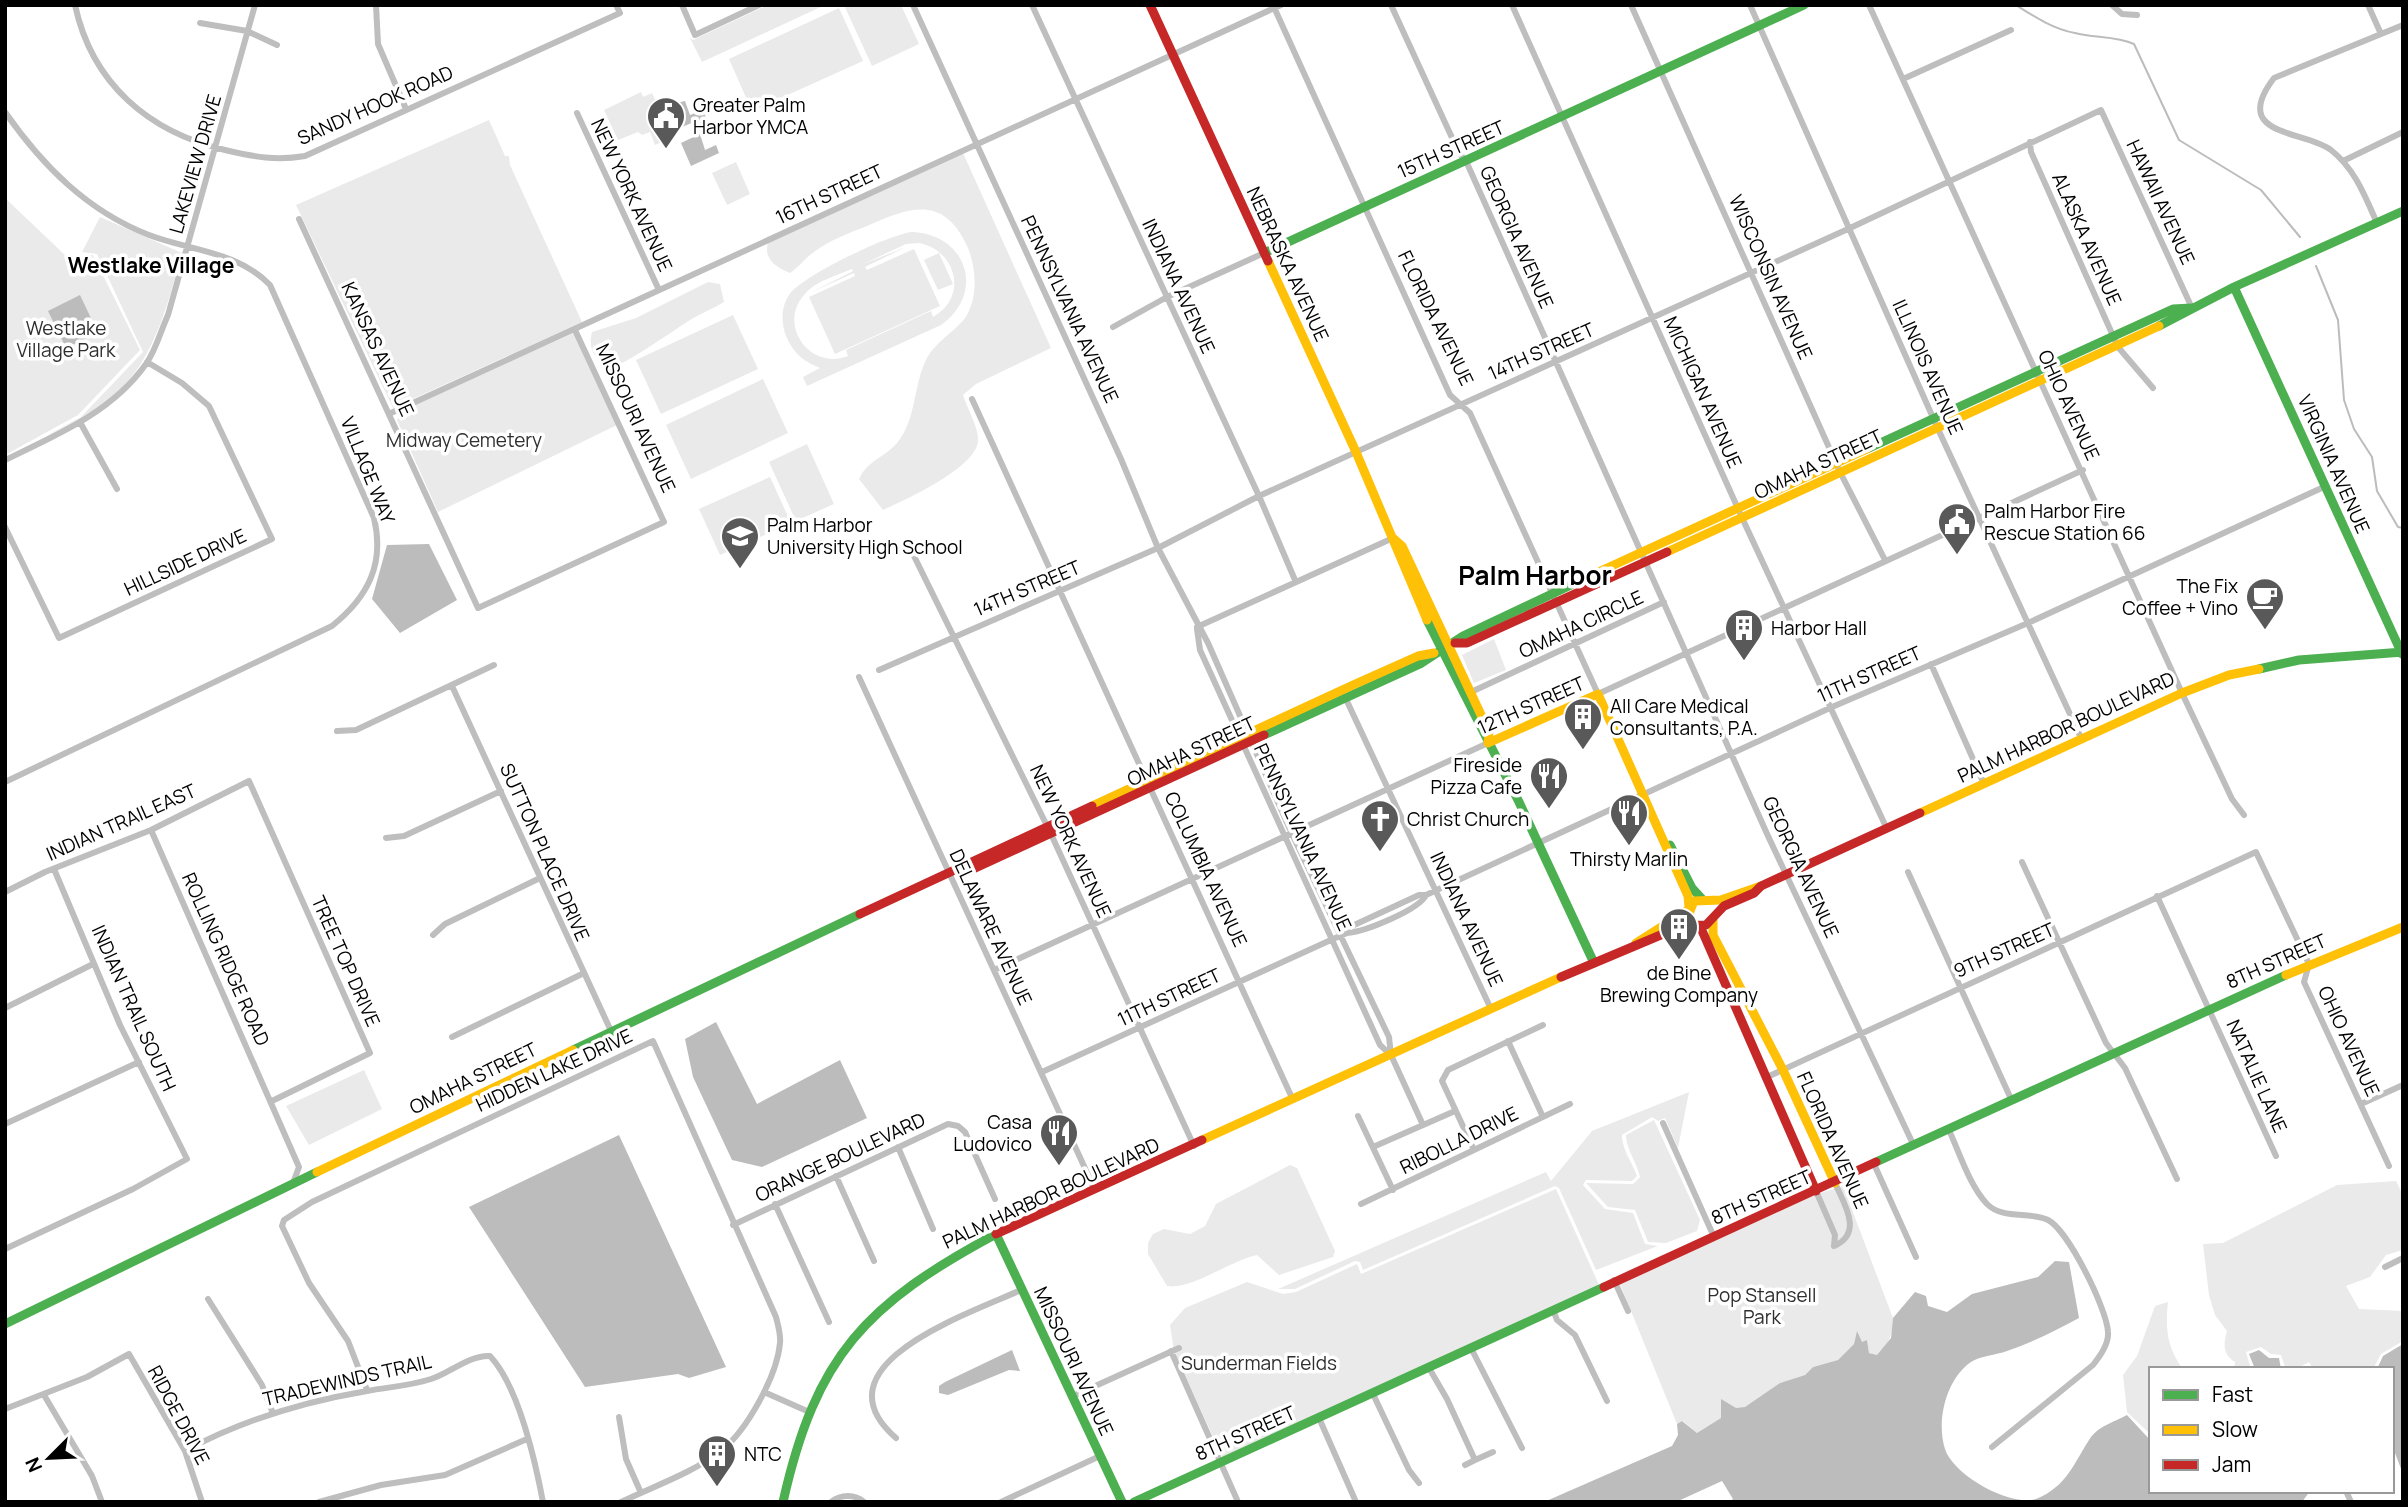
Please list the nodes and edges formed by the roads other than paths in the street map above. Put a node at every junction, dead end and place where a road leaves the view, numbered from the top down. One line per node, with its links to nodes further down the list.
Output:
1 (75, 5): 39 (street, SANDY HOOK ROAD)
2 (255, 5): 24 (street, LAKEVIEW DRIVE)
3 (376, 5): 31 (street)
4 (616, 5): 31 (street, SANDY HOOK ROAD)
5 (682, 5): 6 (street)
6 (759, 5)
7 (913, 5): 38 (street, PENNSYLVANIA AVENUE)
8 (1032, 5): 30 (street, INDIANA AVENUE)
9 (1150, 5): 27 (street, NEBRASKA AVENUE)
10 (1391, 5): 40 (street, GEORGIA AVENUE)
11 (1512, 5): 35 (street, MICHIGAN AVENUE)
12 (1630, 5): 28 (street, WISCONSIN AVENUE)
13 (1750, 5): 22 (street, ILLINOIS AVENUE)
14 (1804, 5): 22 (street, 15TH STREET)
15 (1869, 5): 29 (street, OHIO AVENUE)
16 (2112, 5): 19 (street)
17 (2368, 5): 25 (street)
18 (1276, 6): 27 (street, 16TH STREET); 43 (street, FLORIDA AVENUE)
19 (2137, 15)
20 (200, 23): 24 (street)
21 (2403, 25): 25 (street)
22 (1760, 26): 28 (street, 15TH STREET); 47 (street, ILLINOIS AVENUE)
23 (2011, 30): 29 (street)
24 (247, 31): 26 (street); 39 (street, LAKEVIEW DRIVE)
25 (2381, 34): 41 (street)
26 (276, 45)
27 (1172, 53): 30 (street, 16TH STREET); 49 (street, NEBRASKA AVENUE)
28 (1661, 71): 35 (street, 15TH STREET); 50 (street, WISCONSIN AVENUE)
29 (1903, 79): 42 (street, OHIO AVENUE)
30 (1075, 99): 38 (street, 16TH STREET); 53 (street, INDIANA AVENUE)
31 (406, 109): 39 (street, SANDY HOOK ROAD)
32 (2101, 110): 37 (street, 14TH STREET); 54 (street, HAWAII AVENUE)
33 (5, 112): 48 (street, VILLAGE WAY)
34 (577, 113): 52 (street, NEW YORK AVENUE)
35 (1563, 117): 40 (street, 15TH STREET); 55 (street, MICHIGAN AVENUE)
36 (2403, 132): 41 (street)
37 (2031, 142): 42 (street, 14TH STREET); 58 (street, ALASKA AVENUE)
38 (976, 144): 52 (street, 16TH STREET); 81 (street, PENNSYLVANIA AVENUE)
39 (216, 148): 48 (street, LAKEVIEW DRIVE)
40 (1466, 161): 43 (street, 15TH STREET); 61 (street, GEORGIA AVENUE)
41 (2343, 161): 46 (street)
42 (1948, 179): 47 (street, 14TH STREET); 62 (street, OHIO AVENUE)
43 (1364, 206): 49 (street, 15TH STREET); 66 (street, FLORIDA AVENUE)
44 (2403, 211): 46 (street, OMAHA STREET)
45 (299, 219): 67 (street, KANSAS AVENUE)
46 (2377, 223): 51 (street, OMAHA STREET)
47 (1848, 229): 50 (street, 14TH STREET); 69 (street, ILLINOIS AVENUE)
48 (188, 246): 60 (street, LAKEVIEW DRIVE); 115 (street, VILLAGE WAY)
49 (1264, 253): 53 (street, 15TH STREET); 70 (street, NEBRASKA AVENUE)
50 (1752, 272): 55 (street, 14TH STREET); 72 (street, WISCONSIN AVENUE)
51 (2234, 287): 54 (street, OMAHA STREET); 74 (street, VIRGINIA AVENUE)
52 (659, 290): 57 (street, 16TH STREET)
53 (1167, 297): 56 (street, 15TH STREET); 76 (street, INDIANA AVENUE)
54 (2192, 308): 58 (street, OMAHA STREET); 59 (street, OMAHA STREET)
55 (1652, 318): 61 (street, 14TH STREET); 77 (street, MICHIGAN AVENUE)
56 (1114, 327)
57 (575, 330): 67 (street, 16TH STREET); 90 (street, MISSOURI AVENUE)
58 (2114, 337): 59 (street, ALASKA AVENUE); 62 (street, OMAHA STREET)
59 (2118, 347): 63 (street, OMAHA STREET); 64 (street, ALASKA AVENUE)
60 (147, 362): 68 (street, LAKEVIEW DRIVE); 79 (street, HILLSIDE DRIVE)
61 (1555, 362): 66 (street, 14TH STREET); 83 (street, GEORGIA AVENUE)
62 (2035, 371): 63 (street, OHIO AVENUE); 69 (street, OMAHA STREET)
63 (2040, 382): 69 (street, OMAHA STREET); 73 (street, OHIO AVENUE)
64 (2153, 388)
65 (972, 399): 87 (street, COLUMBIA AVENUE)
66 (1462, 403): 70 (street, 14TH STREET); 88 (street, FLORIDA AVENUE)
67 (391, 413): 90 (street, KANSAS AVENUE)
68 (81, 424): 71 (street, LAKEVIEW DRIVE); 75 (street)
69 (1936, 424): 72 (street, OMAHA STREET); 78 (street, ILLINOIS AVENUE)
70 (1356, 452): 76 (street, 14TH STREET); 80 (street, NEBRASKA AVENUE)
71 (5, 460)
72 (1838, 468): 77 (street, OMAHA STREET); 84 (street, WISCONSIN AVENUE)
73 (2083, 470): 78 (street, 12TH STREET); 85 (street, OHIO AVENUE)
74 (2326, 486): 85 (street, 11TH STREET); 98 (street, VIRGINIA AVENUE)
75 (117, 489)
76 (1259, 496): 81 (street, 14TH STREET); 86 (street, INDIANA AVENUE)
77 (1740, 514): 83 (street, OMAHA STREET); 91 (street, MICHIGAN AVENUE)
78 (1980, 518): 84 (street, 12TH STREET); 92 (street, ILLINOIS AVENUE)
79 (5, 527)
80 (1393, 538): 86 (street); 96 (street, NEBRASKA AVENUE)
81 (1158, 548): 87 (street, 14TH STREET); 93 (street, PENNSYLVANIA AVENUE)
82 (912, 552): 94 (street, NEW YORK AVENUE)
83 (1643, 557): 88 (street, OMAHA STREET); 89 (street, OMAHA CIRCLE)
84 (1885, 560): 91 (street, 12TH STREET)
85 (2130, 576): 92 (street, 11TH STREET); 105 (street, OHIO AVENUE)
86 (1295, 580): 93 (street)
87 (1061, 590): 94 (street, 14TH STREET); 114 (street, COLUMBIA AVENUE)
88 (1554, 597): 95 (street, FLORIDA AVENUE); 96 (street, OMAHA STREET)
89 (1664, 602): 95 (street, OMAHA CIRCLE); 97 (street, GEORGIA AVENUE)
90 (478, 608)
91 (1785, 608): 97 (street, 12TH STREET); 108 (street, MICHIGAN AVENUE)
92 (2028, 623): 99 (street, 11TH STREET); 111 (street, ILLINOIS AVENUE)
93 (1197, 627): 110 (street, PENNSYLVANIA AVENUE)
94 (955, 636): 101 (street, 14TH STREET); 125 (street, NEW YORK AVENUE)
95 (1575, 644): 104 (street, OMAHA CIRCLE); 107 (street, FLORIDA AVENUE)
96 (1444, 648): 104 (street, NEBRASKA AVENUE); 106 (street, OMAHA STREET); 112 (street, NEBRASKA AVENUE)
97 (1687, 651): 107 (street, 12TH STREET); 113 (street, GEORGIA AVENUE)
98 (2402, 653): 105 (street, PALM HARBOR BOULEVARD)
99 (1931, 664): 108 (street, 11TH STREET); 117 (street)
100 (495, 665): 103 (street)
101 (879, 670)
102 (859, 677): 135 (street, DELAWARE AVENUE)
103 (452, 686): 109 (street); 120 (street, SUTTON PLACE DRIVE)
104 (1469, 693): 112 (street, NEBRASKA AVENUE)
105 (2182, 693): 111 (street, PALM HARBOR BOULEVARD); 122 (street, OHIO AVENUE)
106 (1344, 694): 110 (street, OMAHA STREET); 119 (street, INDIANA AVENUE)
107 (1598, 694): 112 (street, 12TH STREET); 121 (street, FLORIDA AVENUE)
108 (1832, 707): 113 (street, 11TH STREET); 123 (street, MICHIGAN AVENUE)
109 (337, 731)
110 (1247, 740): 114 (street, OMAHA STREET); 118 (street, OMAHA STREET); 127 (street, PENNSYLVANIA AVENUE)
111 (2082, 740): 117 (street, PALM HARBOR BOULEVARD)
112 (1488, 743): 119 (street, 12TH STREET); 129 (street, NEBRASKA AVENUE)
113 (1733, 754): 121 (street, 11TH STREET); 134 (street, GEORGIA AVENUE)
114 (1148, 779): 118 (street, COLUMBIA AVENUE); 125 (street, OMAHA STREET)
115 (6, 780)
116 (249, 781): 124 (street, INDIAN TRAIL EAST); 178 (street, TREE TOP DRIVE)
117 (1984, 784): 123 (street, PALM HARBOR BOULEVARD)
118 (1152, 789): 125 (street, OMAHA STREET); 137 (street, COLUMBIA AVENUE)
119 (1389, 789): 127 (street, 12TH STREET); 139 (street, INDIANA AVENUE)
120 (501, 791): 128 (street); 136 (street, SUTTON PLACE DRIVE)
121 (1645, 797): 126 (street, FLORIDA AVENUE); 129 (street, 11TH STREET)
122 (2244, 815)
123 (1887, 828): 134 (street, PALM HARBOR BOULEVARD)
124 (151, 830): 132 (street, INDIAN TRAIL EAST); 178 (street, ROLLING RIDGE ROAD)
125 (1049, 830): 135 (street, OMAHA STREET); 145 (street, NEW YORK AVENUE)
126 (1661, 832): 142 (street, FLORIDA AVENUE); 143 (street, FLORIDA AVENUE)
127 (1289, 836): 137 (street, 12TH STREET); 149 (street, PENNSYLVANIA AVENUE); 150 (street, PENNSYLVANIA AVENUE)
128 (386, 838)
129 (1539, 844): 139 (street, 11TH STREET); 153 (street, NEBRASKA AVENUE)
130 (2256, 852): 141 (street, 9TH STREET); 155 (street, OHIO AVENUE)
131 (2022, 862): 152 (street)
132 (54, 869): 140 (street, INDIAN TRAIL EAST); 154 (street, INDIAN TRAIL SOUTH)
133 (1908, 872): 159 (street)
134 (1786, 874): 138 (street, PALM HARBOR BOULEVARD); 166 (street, GEORGIA AVENUE)
135 (948, 875): 156 (street, DELAWARE AVENUE); 165 (street, OMAHA STREET)
136 (540, 878): 148 (street); 157 (street, SUTTON PLACE DRIVE)
137 (1192, 879): 145 (street, 12TH STREET); 158 (street, COLUMBIA AVENUE)
138 (1761, 886): 142 (street, PALM HARBOR BOULEVARD); 144 (street, PALM HARBOR BOULEVARD)
139 (1437, 890): 149 (street, 11TH STREET); 161 (street, INDIANA AVENUE)
140 (5, 892)
141 (2157, 896): 152 (street, 9TH STREET); 162 (street)
142 (1705, 899): 143 (street); 144 (street)
143 (1689, 908): 146 (street); 151 (street)
144 (1714, 919): 146 (street); 172 (street, FLORIDA AVENUE)
145 (1093, 925): 156 (street, 12TH STREET); 164 (street, NEW YORK AVENUE)
146 (1699, 926): 151 (street); 174 (street, FLORIDA AVENUE)
147 (2403, 928): 155 (street, 8TH STREET)
148 (433, 934)
149 (1344, 934): 150 (street, 11TH STREET); 170 (street, PENNSYLVANIA AVENUE)
150 (1333, 939): 158 (street, 11TH STREET); 170 (street, PENNSYLVANIA AVENUE)
151 (1636, 943): 153 (street)
152 (2058, 943): 159 (street, 9TH STREET); 169 (street)
153 (1594, 963): 161 (street)
154 (93, 964): 160 (street); 171 (street, INDIAN TRAIL SOUTH)
155 (2309, 964): 162 (street, 8TH STREET); 180 (street, OHIO AVENUE)
156 (994, 971): 173 (street, DELAWARE AVENUE)
157 (582, 974): 165 (street, SUTTON PLACE DRIVE); 167 (street)
158 (1240, 981): 164 (street, 11TH STREET); 177 (street, COLUMBIA AVENUE)
159 (1959, 987): 166 (street, 9TH STREET); 176 (street)
160 (5, 1008)
161 (1491, 1009): 170 (street)
162 (2210, 1010): 169 (street, 8TH STREET); 193 (street, NATALIE LANE)
163 (1543, 1025): 168 (street)
164 (1141, 1028): 173 (street, 11TH STREET); 189 (street, NEW YORK AVENUE)
165 (611, 1031): 198 (street, OMAHA STREET)
166 (1859, 1033): 172 (street, 9TH STREET); 188 (street, GEORGIA AVENUE)
167 (452, 1037)
168 (1508, 1041): 181 (street); 183 (street)
169 (2115, 1054): 176 (street, 8TH STREET); 197 (street)
170 (1391, 1055): 177 (street, PALM HARBOR BOULEVARD); 186 (street, PENNSYLVANIA AVENUE)
171 (139, 1062): 185 (street); 210 (street, INDIAN TRAIL SOUTH)
172 (1783, 1070): 174 (street, 9TH STREET); 199 (street, FLORIDA AVENUE)
173 (1042, 1072): 200 (street, DELAWARE AVENUE)
174 (1765, 1078): 202 (street, FLORIDA AVENUE)
175 (2403, 1086): 180 (street)
176 (2011, 1099): 187 (street, 8TH STREET)
177 (1293, 1100): 189 (street, PALM HARBOR BOULEVARD)
178 (272, 1101): 198 (street, ROLLING RIDGE ROAD)
179 (1570, 1104): 183 (street, RIBOLLA DRIVE)
180 (2361, 1104): 195 (street, OHIO AVENUE)
181 (1455, 1111): 186 (street); 192 (street)
182 (1358, 1116): 191 (street)
183 (1543, 1117): 192 (street, RIBOLLA DRIVE)
184 (1662, 1123): 209 (street)
185 (5, 1125)
186 (1423, 1125): 191 (street)
187 (1948, 1128): 188 (street, 8TH STREET); 239 (street)
188 (1913, 1144): 194 (street, 8TH STREET)
189 (1195, 1146): 200 (street, PALM HARBOR BOULEVARD)
190 (898, 1147): 196 (street, ORANGE BOULEVARD); 203 (street, ORANGE BOULEVARD); 207 (street)
191 (1373, 1147): 201 (street)
192 (1474, 1150): 201 (street, RIBOLLA DRIVE)
193 (2276, 1156)
194 (1874, 1164): 199 (street, 8TH STREET); 211 (street)
195 (2389, 1166)
196 (836, 1176): 204 (street, ORANGE BOULEVARD); 213 (street)
197 (2177, 1179)
198 (293, 1183): 221 (street, OMAHA STREET)
199 (1835, 1183): 202 (street, 8TH STREET); 202 (street, FLORIDA AVENUE)
200 (1095, 1189): 208 (street, PALM HARBOR BOULEVARD)
201 (1393, 1190): 205 (street, RIBOLLA DRIVE)
202 (1816, 1191): 209 (street, 8TH STREET)
203 (995, 1199)
204 (775, 1203): 206 (street, ORANGE BOULEVARD); 220 (street)
205 (1361, 1205)
206 (733, 1225): 226 (street, HIDDEN LAKE DRIVE); 227 (street, HIDDEN LAKE DRIVE)
207 (933, 1229)
208 (996, 1234): 216 (street, MISSOURI AVENUE); 234 (street, PALM HARBOR BOULEVARD)
209 (1714, 1237): 215 (street, 8TH STREET)
210 (5, 1249)
211 (1916, 1257)
212 (2403, 1258): 214 (street)
213 (874, 1261)
214 (2385, 1267)
215 (1614, 1280): 218 (street, 8TH STREET); 219 (street)
216 (1021, 1290): 230 (street, MISSOURI AVENUE); 237 (street)
217 (208, 1299): 233 (street)
218 (1553, 1310): 223 (street, 8TH STREET); 231 (street)
219 (1629, 1311)
220 (829, 1322)
221 (5, 1324)
222 (1179, 1348): 224 (street)
223 (1471, 1348): 225 (street, 8TH STREET); 240 (street)
224 (1171, 1351): 230 (street); 245 (street)
225 (1429, 1368): 228 (street, 8TH STREET); 244 (street)
226 (367, 1391): 233 (street, TRADEWINDS TRAIL); 238 (street, TRADEWINDS TRAIL)
227 (764, 1392): 234 (street); 248 (street, HIDDEN LAKE DRIVE)
228 (1373, 1394): 236 (street, 8TH STREET); 247 (street)
229 (44, 1395): 232 (street); 241 (street, RIDGE DRIVE); 249 (street)
230 (1071, 1397): 243 (street, MISSOURI AVENUE)
231 (1607, 1401)
232 (5, 1409)
233 (272, 1411): 241 (street, TRADEWINDS TRAIL)
234 (807, 1411): 254 (street, PALM HARBOR BOULEVARD)
235 (619, 1417): 248 (street)
236 (1319, 1418): 245 (street, 8TH STREET); 261 (street)
237 (897, 1438)
238 (527, 1439): 251 (street); 252 (street, TRADEWINDS TRAIL)
239 (1992, 1447)
240 (1522, 1448)
241 (185, 1451): 250 (street, RIDGE DRIVE)
242 (1493, 1452): 244 (street)
243 (1100, 1456): 257 (street); 258 (street, MISSOURI AVENUE)
244 (1475, 1460): 246 (street)
245 (1220, 1463): 259 (street, 8TH STREET); 260 (street)
246 (1465, 1465)
247 (1419, 1483)
248 (641, 1493): 253 (street, HIDDEN LAKE DRIVE)
249 (103, 1502)
250 (202, 1502)
251 (319, 1502)
252 (543, 1502)
253 (621, 1502)
254 (783, 1502)
255 (831, 1502): 256 (street)
256 (864, 1502)
257 (1001, 1502)
258 (1122, 1502)
259 (1134, 1502)
260 (1238, 1502)
261 (1356, 1502)

